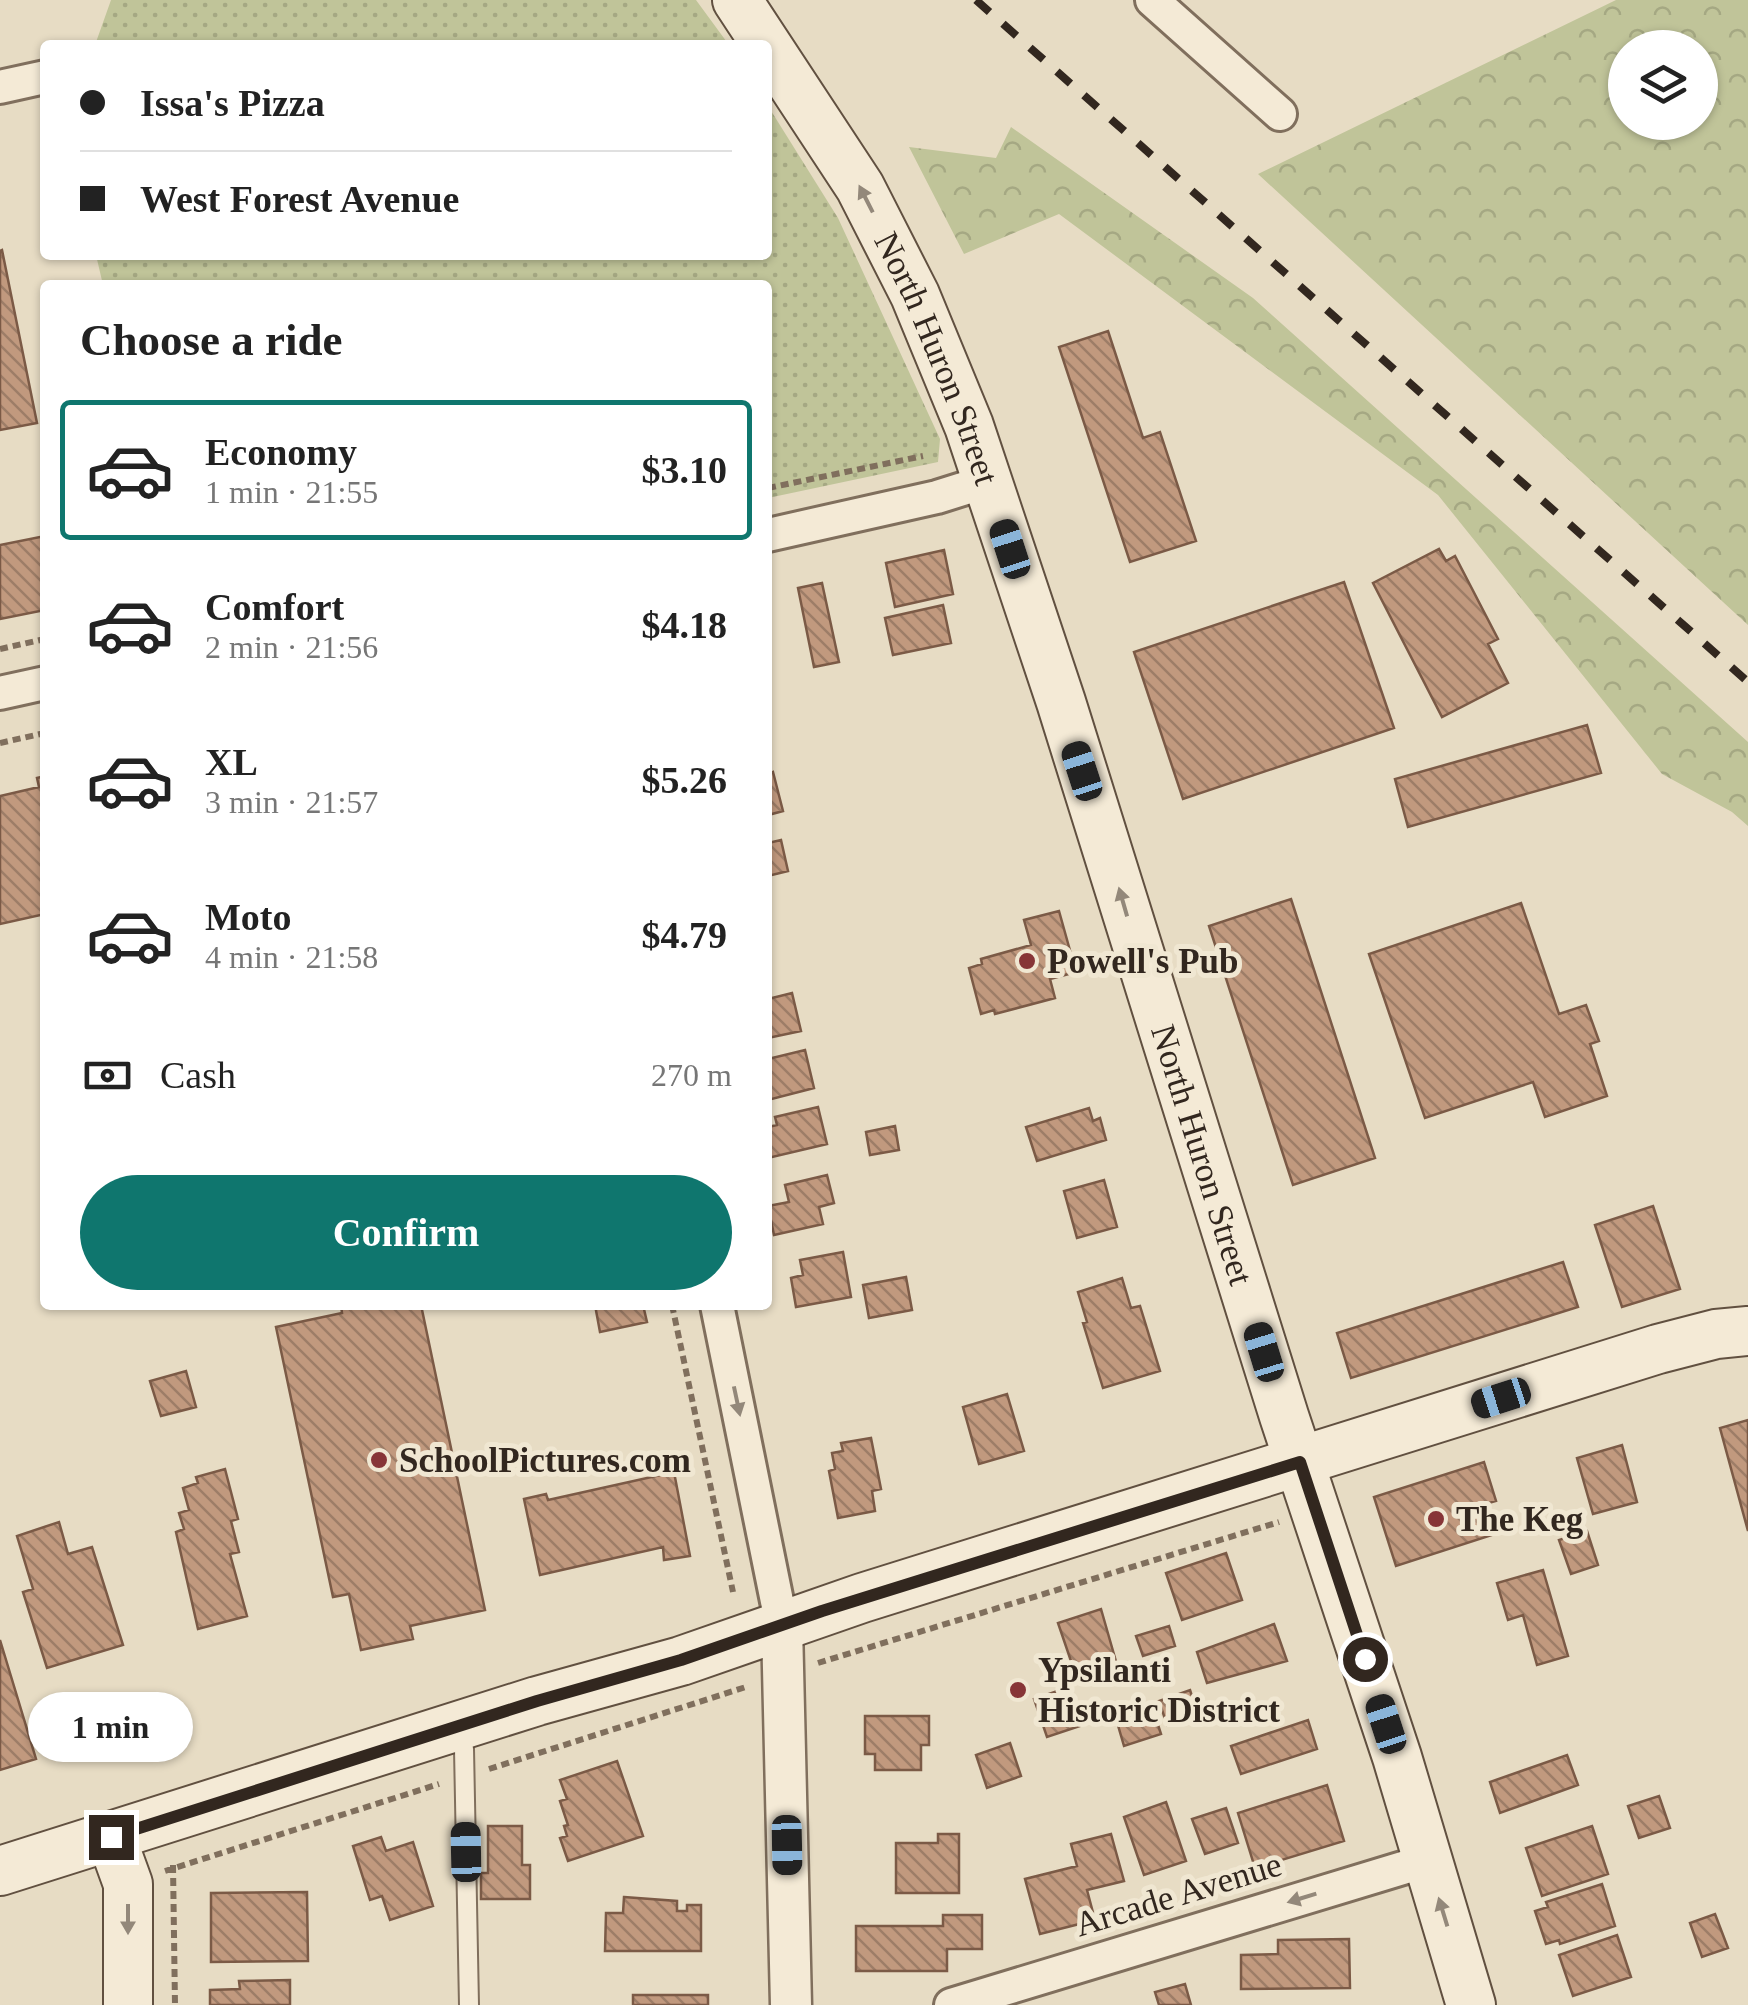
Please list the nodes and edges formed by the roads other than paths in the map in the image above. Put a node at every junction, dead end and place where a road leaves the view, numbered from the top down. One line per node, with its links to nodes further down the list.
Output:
1 (737, 0): 3 (main road, North Huron Street, one-way to 1)
2 (1152, 0): 7 (street)
3 (763, 40)
4 (772, 53): 8 (main road, North Huron Street, one-way to 4)
5 (40, 78): 6 (street)
6 (0, 87)
7 (1280, 114)
8 (988, 481): 9 (street); 14 (main road, North Huron Street, one-way to 8)
9 (772, 533)
10 (40, 685): 11 (street)
11 (0, 692)
12 (718, 1310): 15 (street, one-way to 15)
13 (1748, 1331): 14 (main road)
14 (1300, 1462): 15 (main road); 18 (main road, North Huron Street)
15 (782, 1626): 16 (main road); 23 (street)
16 (456, 1728): 17 (main road); 22 (lane)
17 (111, 1837): 19 (main road); 21 (main road, one-way to 21)
18 (1430, 1860): 20 (main road, North Huron Street, one-way to 18); 24 (street, Arcade Avenue, one-way to 24)
19 (0, 1871)
20 (1469, 2003)
21 (128, 2005)
22 (469, 2005)
23 (790, 2005)
24 (951, 2005)

